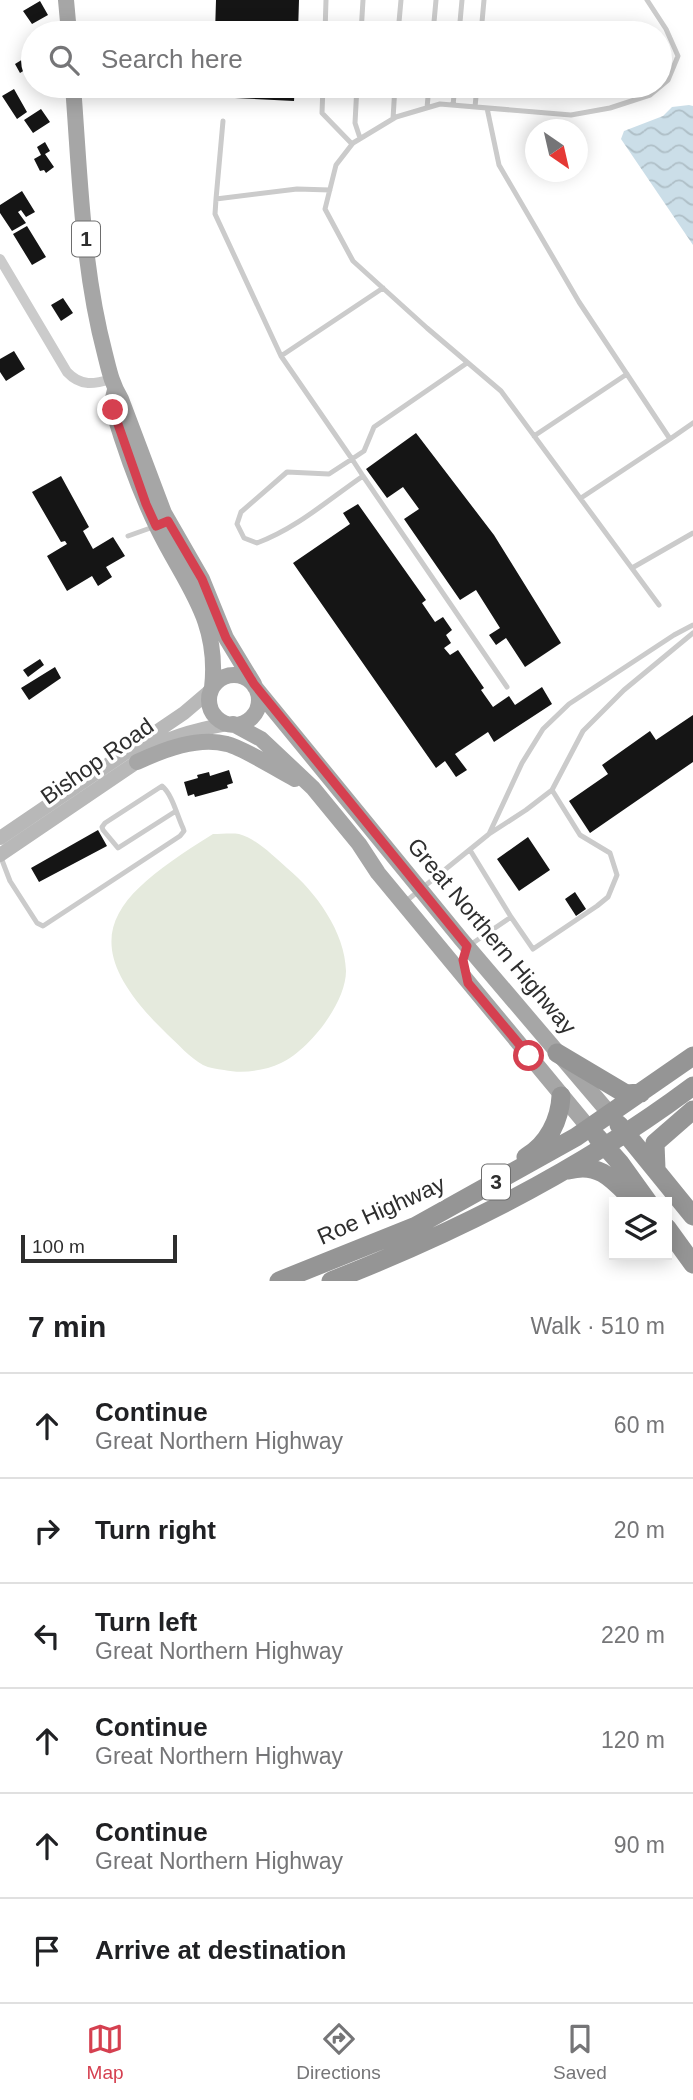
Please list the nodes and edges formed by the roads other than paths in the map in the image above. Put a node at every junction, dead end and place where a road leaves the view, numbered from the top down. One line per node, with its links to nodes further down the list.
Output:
1 (66, 0): 9 (main road)
2 (326, 0): 10 (lane)
3 (363, 0): 11 (lane)
4 (401, 0): 12 (lane)
5 (436, 0): 13 (lane)
6 (462, 0): 14 (lane)
7 (484, 0): 15 (lane)
8 (647, 0): 16 (lane)
9 (68, 21)
10 (325, 21)
11 (362, 21)
12 (399, 21)
13 (434, 21)
14 (460, 21)
15 (482, 21)
16 (661, 21)
17 (672, 42): 18 (lane)
18 (672, 70)
19 (74, 98): 42 (main road, Great Northern Highway / 1)
20 (323, 98): 34 (lane)
21 (357, 98): 33 (lane)
22 (394, 98): 31 (lane)
23 (428, 98): 29 (lane)
24 (453, 98): 27 (lane)
25 (476, 98): 28 (lane)
26 (641, 98): 30 (lane)
27 (453, 105): 28 (lane); 29 (lane)
28 (475, 107): 30 (lane)
29 (427, 108): 31 (lane)
30 (487, 108): 41 (lane)
31 (393, 119): 33 (lane)
32 (223, 121): 36 (lane)
33 (360, 138): 34 (lane)
34 (352, 144): 35 (lane)
35 (330, 190): 36 (lane); 38 (lane)
36 (216, 199): 39 (lane)
37 (0, 259): 42 (street)
38 (383, 288): 39 (lane); 40 (lane)
39 (281, 356): 46 (lane)
40 (467, 363): 44 (lane); 46 (lane)
41 (627, 374): 44 (lane); 45 (lane)
42 (113, 385): 49 (main road, Great Northern Highway / 1)
43 (693, 423): 45 (lane)
44 (534, 436): 48 (lane)
45 (670, 439): 48 (lane)
46 (352, 459): 47 (lane); 47 (lane)
47 (363, 475): 57 (lane)
48 (581, 498): 52 (lane)
49 (162, 523): 51 (lane); 56 (main road, Great Northern Highway / 1); 58 (main road, Great Northern Highway / 1)
50 (693, 533): 52 (lane)
51 (128, 536)
52 (632, 568): 53 (lane)
53 (659, 605)
54 (693, 625): 64 (lane)
55 (693, 633): 62 (lane)
56 (255, 686): 58 (main road); 59 (main road); 68 (main road, Great Northern Highway / 1)
57 (507, 687)
58 (212, 689): 59 (main road, 1); 65 (street, Bishop Road)
59 (230, 724): 60 (street, Bishop Road); 61 (main road, Great Northern Highway / 1)
60 (137, 762): 61 (main road); 67 (street, Bishop Road)
61 (313, 788): 69 (main road, Great Northern Highway / 1)
62 (552, 790): 64 (lane); 70 (lane)
63 (176, 811): 63 (lane); 67 (lane)
64 (489, 834): 66 (lane)
65 (0, 838)
66 (470, 850): 68 (lane); 70 (lane)
67 (0, 855)
68 (420, 890): 69 (lane); 71 (main road, Great Northern Highway / 1)
69 (402, 904): 72 (main road, Great Northern Highway / 1)
70 (511, 916): 71 (lane)
71 (467, 946): 72 (main road); 73 (main road, Great Northern Highway / 1)
72 (468, 983): 77 (main road, Great Northern Highway / 1)
73 (558, 1053): 76 (highway); 79 (main road, Great Northern Highway / 1)
74 (693, 1056): 76 (highway, 3)
75 (693, 1086): 81 (highway, 3)
76 (641, 1093): 79 (highway, 3)
77 (561, 1096): 80 (main road, Great Northern Highway / 1); 88 (highway)
78 (693, 1110): 83 (highway)
79 (610, 1114): 80 (highway, Roe Highway / 3); 81 (highway, Great Northern Highway / 1)
80 (589, 1128): 82 (highway, Great Northern Highway / 1); 88 (highway, Roe Highway / 3)
81 (626, 1134): 82 (highway, Roe Highway / 3); 83 (highway, Great Northern Highway / 1)
82 (606, 1147): 84 (highway, Roe Highway / 3); 86 (highway, Great Northern Highway / 1)
83 (656, 1169): 87 (highway, Great Northern Highway / 1)
84 (561, 1173): 85 (highway); 93 (highway, Roe Highway / 3)
85 (630, 1197)
86 (644, 1197)
87 (693, 1216)
88 (416, 1226): 92 (highway, Roe Highway / 3)
89 (672, 1234): 91 (highway)
90 (672, 1241): 91 (highway)
91 (693, 1264)
92 (279, 1281)
93 (331, 1281)

